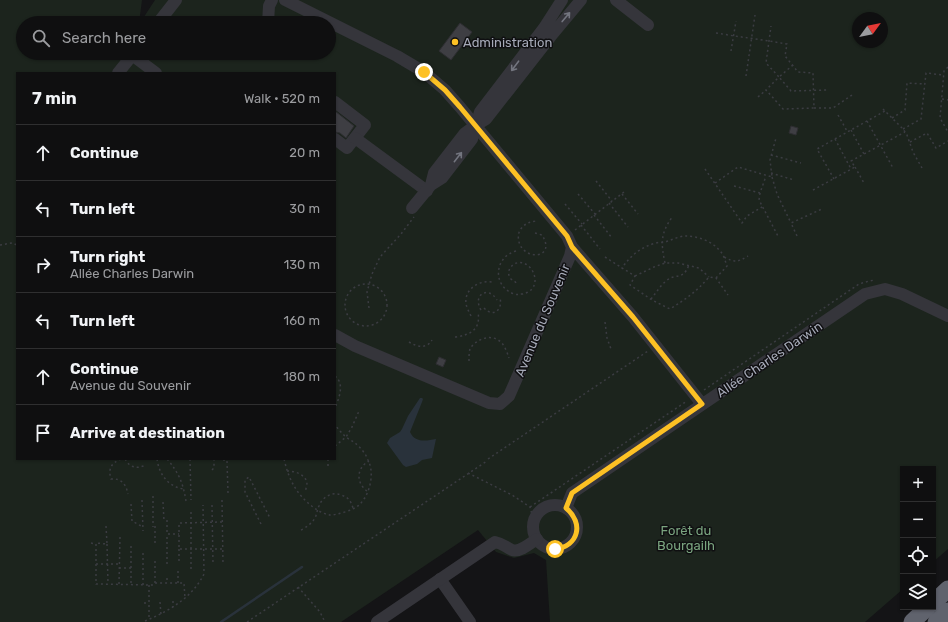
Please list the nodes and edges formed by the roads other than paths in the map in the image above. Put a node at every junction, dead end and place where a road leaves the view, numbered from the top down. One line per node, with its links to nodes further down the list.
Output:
1 (176, 0): 7 (street)
2 (272, 0): 8 (street)
3 (285, 0): 9 (street)
4 (562, 0): 17 (street, one-way to 17)
5 (581, 0): 17 (street, one-way to 5)
6 (616, 0): 10 (street)
7 (163, 16)
8 (268, 16)
9 (317, 16)
10 (648, 25)
11 (336, 26): 17 (street)
12 (128, 60): 14 (street)
13 (140, 60): 15 (street)
14 (119, 72)
15 (155, 72)
16 (336, 103): 18 (street)
17 (476, 125): 20 (street); 22 (street)
18 (355, 138): 19 (street); 20 (street)
19 (336, 140)
20 (429, 188): 21 (street)
21 (412, 208)
22 (569, 242): 24 (street, Avenue du Souvenir); 25 (street)
23 (948, 316): 25 (street, Allée Charles Darwin)
24 (336, 336)
25 (702, 404): 26 (street, Allée Charles Darwin)
26 (566, 508): 27 (street); 27 (street)
27 (537, 539): 28 (street)
28 (440, 579): 33 (street); 34 (street)
29 (948, 589): 30 (highway)
30 (936, 600)
31 (925, 610): 35 (highway)
32 (948, 611): 36 (highway)
33 (377, 622)
34 (470, 622)
35 (912, 622)
36 (936, 622)

